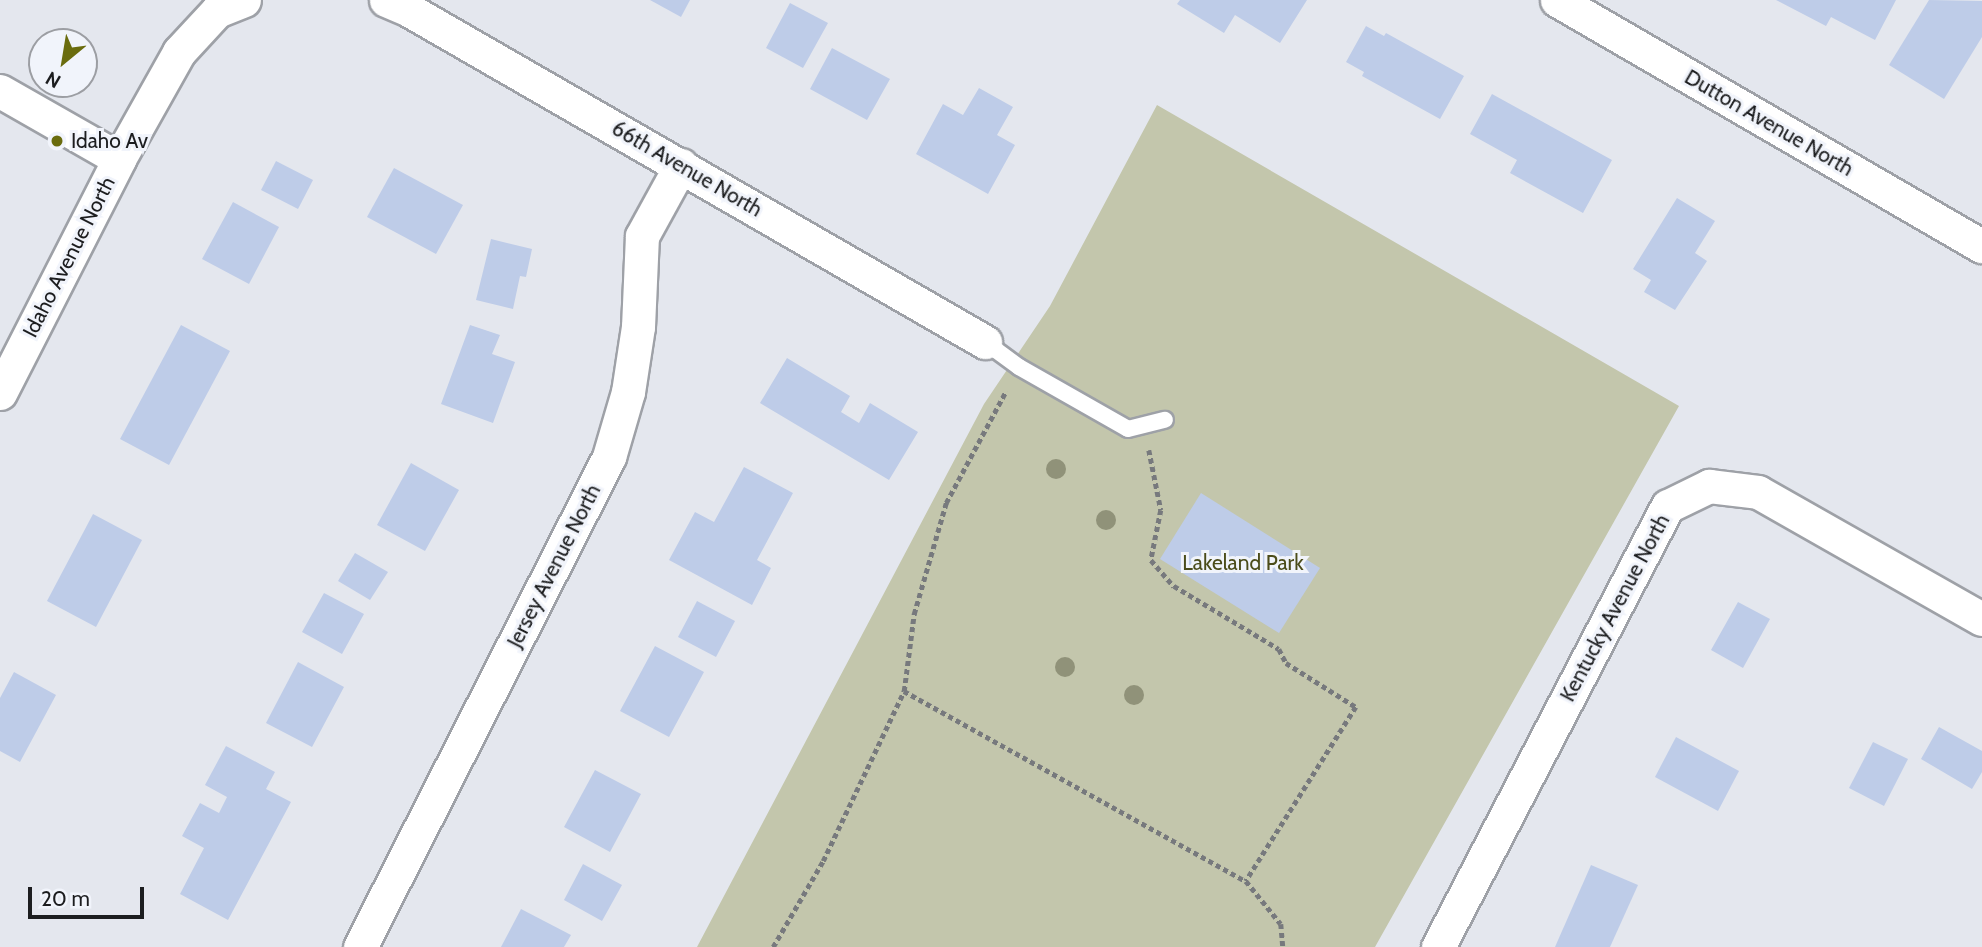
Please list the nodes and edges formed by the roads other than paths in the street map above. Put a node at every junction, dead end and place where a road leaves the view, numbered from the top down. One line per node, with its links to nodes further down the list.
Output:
1 (244, 0): 5 (street)
2 (386, 0): 6 (street, 66th Avenue North)
3 (1557, 0): 7 (street, Dutton Avenue North)
4 (0, 91): 5 (street)
5 (119, 159): 9 (street, Idaho Avenue North)
6 (681, 165): 8 (street, 66th Avenue North); 12 (street, Jersey Avenue North)
7 (1982, 246)
8 (985, 342): 10 (lane)
9 (0, 393)
10 (1165, 420)
11 (1982, 619): 13 (street, Kentucky Avenue North)
12 (360, 947)
13 (1437, 947)

